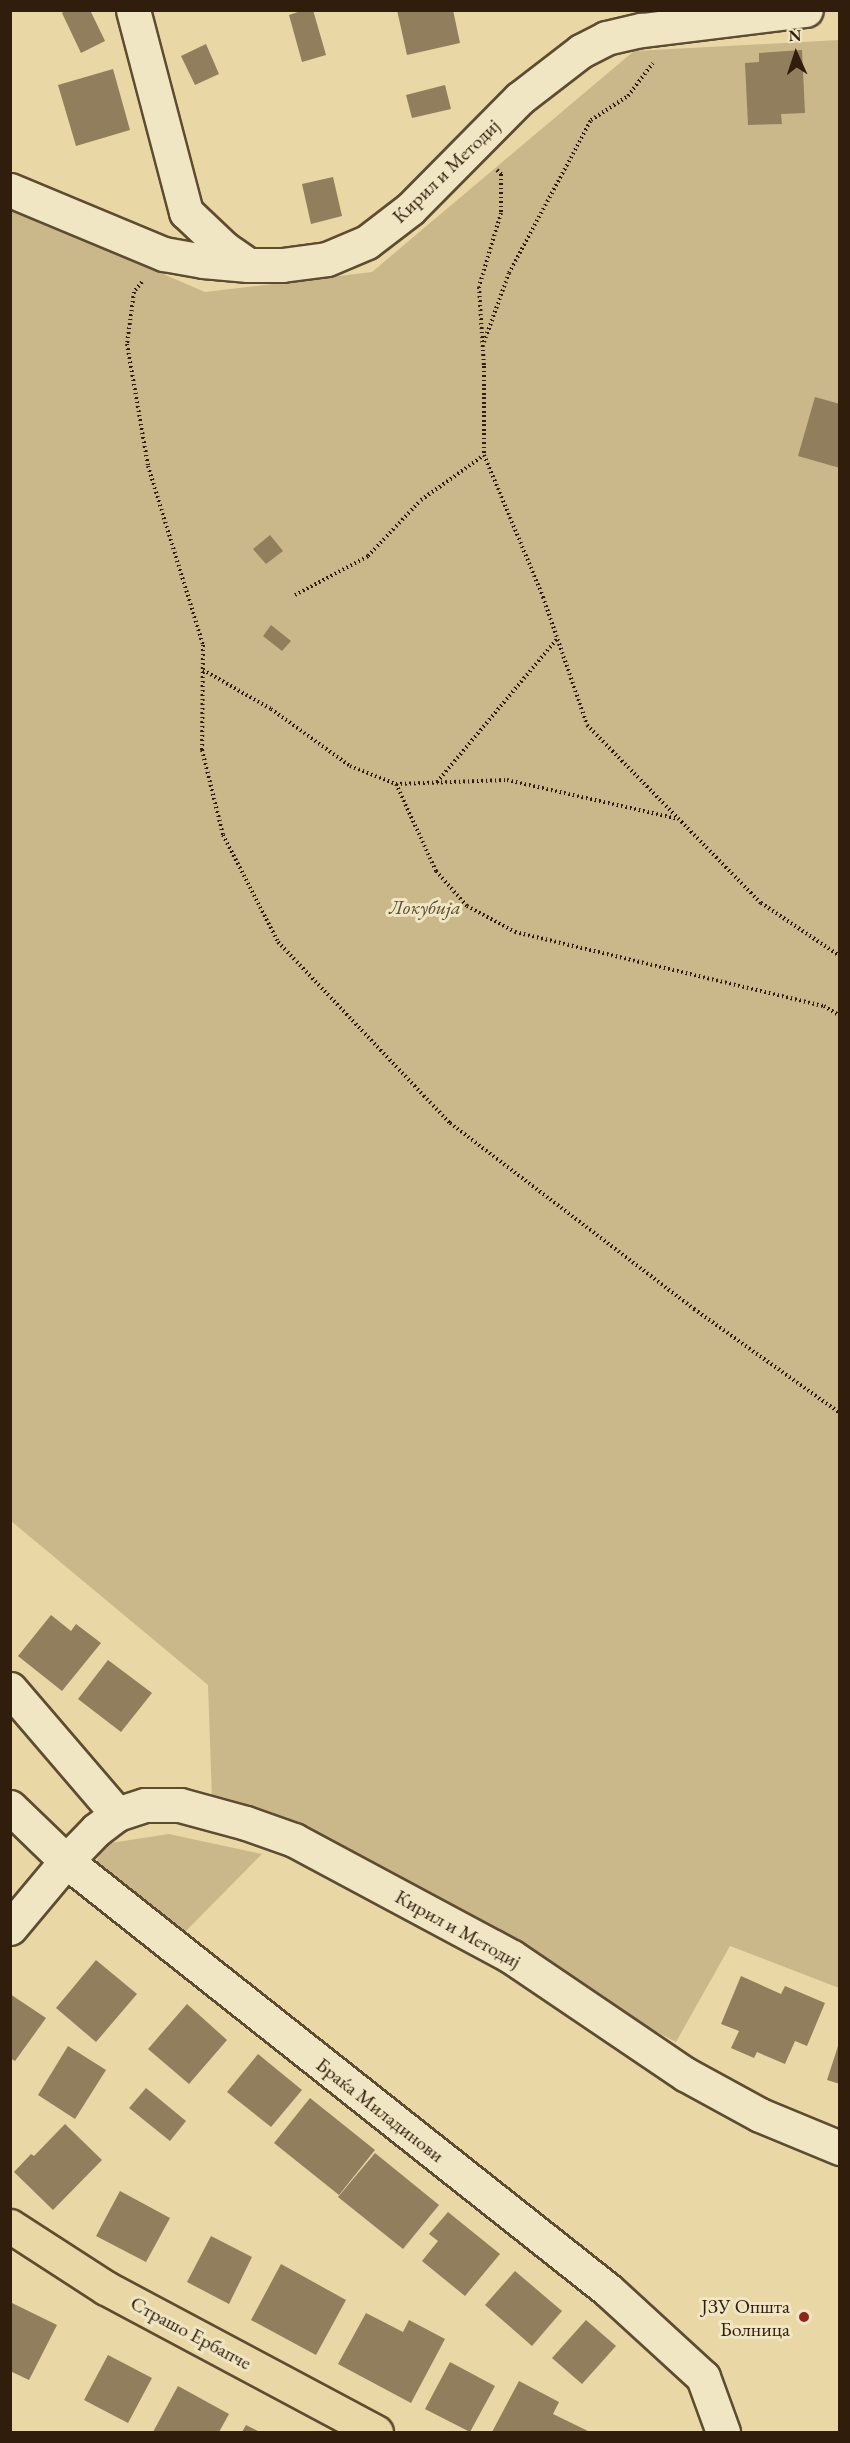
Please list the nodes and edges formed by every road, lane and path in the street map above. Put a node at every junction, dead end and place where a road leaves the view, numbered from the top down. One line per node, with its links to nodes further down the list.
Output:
1 (133, 10): 7 (street)
2 (806, 10): 3 (street, Кирил и Методиј)
3 (647, 23): 4 (street, Кирил и Методиј); 8 (path)
4 (475, 145): 7 (street, Кирил и Методиј); 8 (path)
5 (10, 190): 6 (street, Кирил и Методиј)
6 (164, 254): 7 (street, Кирил и Методиј); 12 (path)
7 (248, 265)
8 (483, 345): 9 (path)
9 (484, 454): 10 (path); 11 (path)
10 (295, 595)
11 (557, 639): 13 (path); 15 (path)
12 (202, 670): 14 (path); 18 (path)
13 (437, 782): 14 (path); 15 (path)
14 (396, 784): 17 (path)
15 (680, 820): 16 (path)
16 (840, 956)
17 (840, 1016)
18 (840, 1413)
19 (10, 1689): 21 (street)
20 (10, 1808): 22 (street, Браќа Миладинови)
21 (117, 1814): 22 (street, Кирил и Методиј); 24 (street, Кирил и Методиј)
22 (66, 1861): 23 (street, Кирил и Методиј); 27 (street, Браќа Миладинови)
23 (10, 1928)
24 (840, 2148)
25 (10, 2226): 26 (main road, Страшо Ербапче)
26 (376, 2433)
27 (723, 2433)

